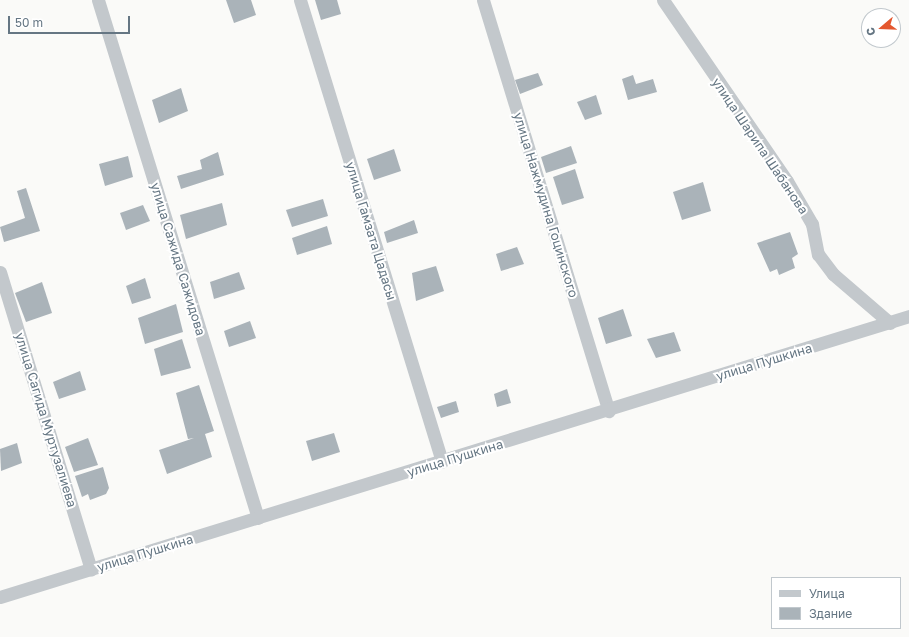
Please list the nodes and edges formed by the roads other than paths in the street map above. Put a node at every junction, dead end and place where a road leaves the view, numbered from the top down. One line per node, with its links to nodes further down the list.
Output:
1 (98, 0): 10 (street, улица Сажида Сажидова)
2 (300, 0): 9 (street, улица Гамзата Цадасы)
3 (483, 0): 8 (street, улица Нажмудина Гоцинского)
4 (663, 0): 7 (street, улица Шарипа Шабанова)
5 (0, 272): 11 (street, улица Сагида Муртузалиева)
6 (909, 316): 7 (street, улица Пушкина)
7 (890, 322): 8 (street, улица Пушкина)
8 (609, 411): 9 (street, улица Пушкина)
9 (442, 462): 10 (street, улица Пушкина)
10 (258, 518): 11 (street, улица Пушкина)
11 (91, 569): 12 (street, улица Пушкина)
12 (0, 597)

